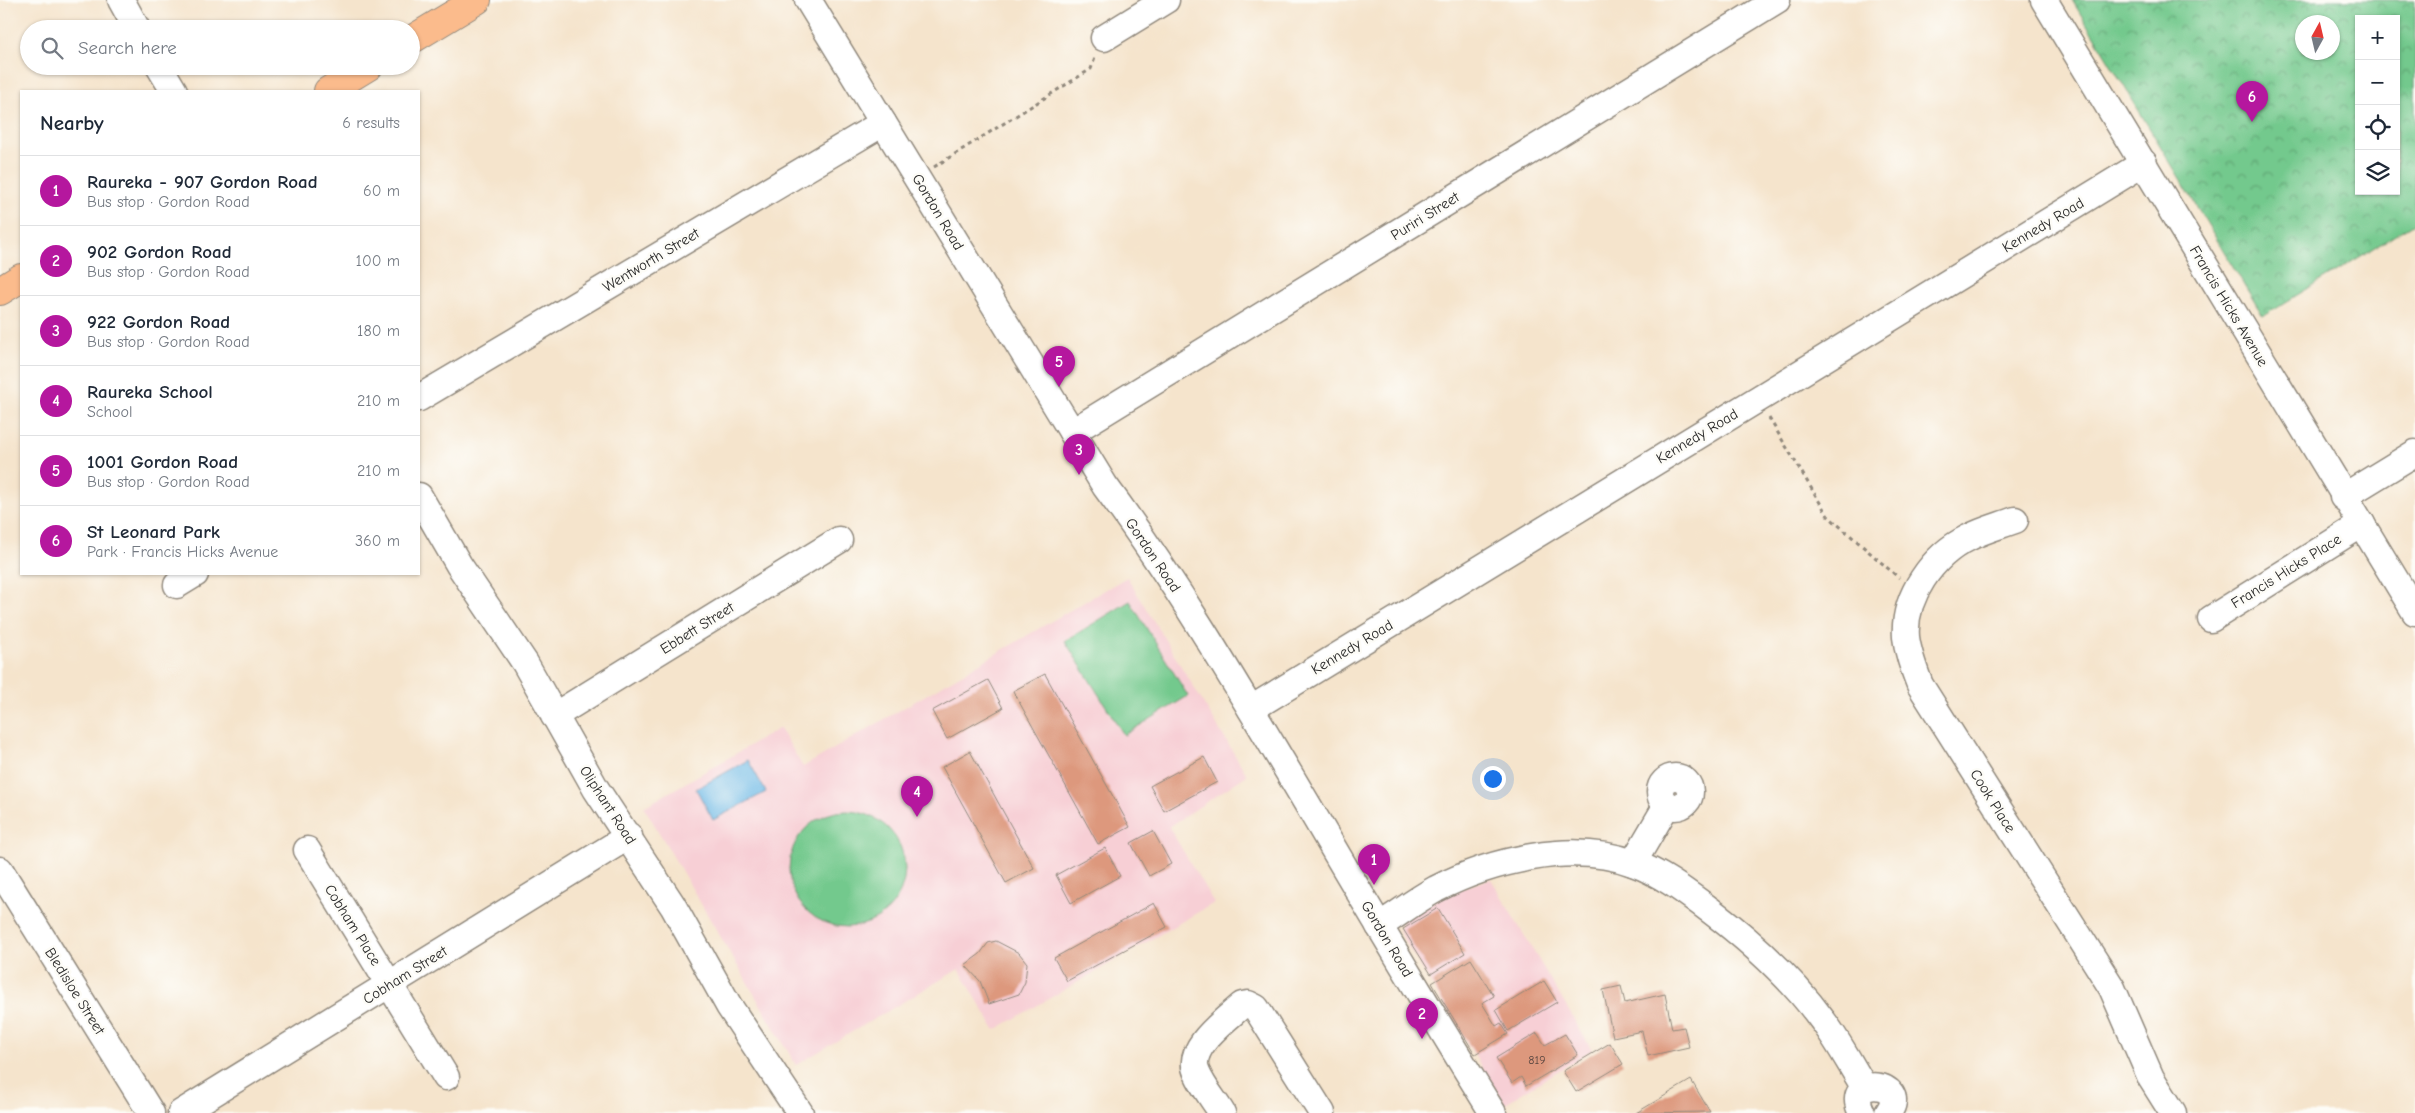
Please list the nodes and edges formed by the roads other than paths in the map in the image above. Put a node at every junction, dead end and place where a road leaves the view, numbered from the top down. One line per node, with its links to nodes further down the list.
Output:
1 (121, 0): 7 (street)
2 (477, 0): 8 (main road)
3 (808, 0): 14 (street, Gordon Road)
4 (1166, 0): 9 (street)
5 (1777, 0): 19 (street, Puriri Street)
6 (2044, 0): 15 (street, Francis Hicks Avenue)
7 (132, 20)
8 (420, 35)
9 (1104, 38)
10 (164, 75): 12 (street)
11 (354, 75): 13 (main road)
12 (173, 90)
13 (330, 90)
14 (883, 122): 18 (street, Wentworth Street); 19 (street, Gordon Road)
15 (2144, 163): 21 (street, Francis Hicks Avenue); 28 (street, Kennedy Road)
16 (20, 279): 17 (main road)
17 (0, 291)
18 (420, 397)
19 (1072, 432): 28 (street, Gordon Road)
20 (2415, 453): 21 (street)
21 (2343, 496): 24 (street, Francis Hicks Avenue)
22 (420, 498): 29 (street, Oliphant Road)
23 (2015, 520): 46 (street, Cook Place)
24 (2362, 524): 26 (street, Francis Hicks Avenue); 27 (street, Francis Hicks Place)
25 (839, 540): 29 (street, Ebbett Street)
26 (2415, 612)
27 (2211, 619)
28 (1251, 709): 35 (street, Gordon Road)
29 (554, 716): 31 (street, Oliphant Road)
30 (1667, 806): 33 (street)
31 (629, 836): 36 (street, Cobham Street); 42 (street, Oliphant Road)
32 (307, 850): 36 (street, Cobham Place)
33 (1634, 863): 35 (street); 38 (street)
34 (0, 870): 40 (street, Bledisloe Street)
35 (1379, 926): 39 (street, Gordon Road)
36 (390, 984): 37 (street, Cobham Place); 41 (street, Cobham Street)
37 (446, 1077)
38 (1864, 1101): 45 (street)
39 (1489, 1112)
40 (151, 1113)
41 (181, 1113)
42 (800, 1113)
43 (1222, 1113): 44 (street)
44 (1322, 1113)
45 (1888, 1113)
46 (2173, 1113)

